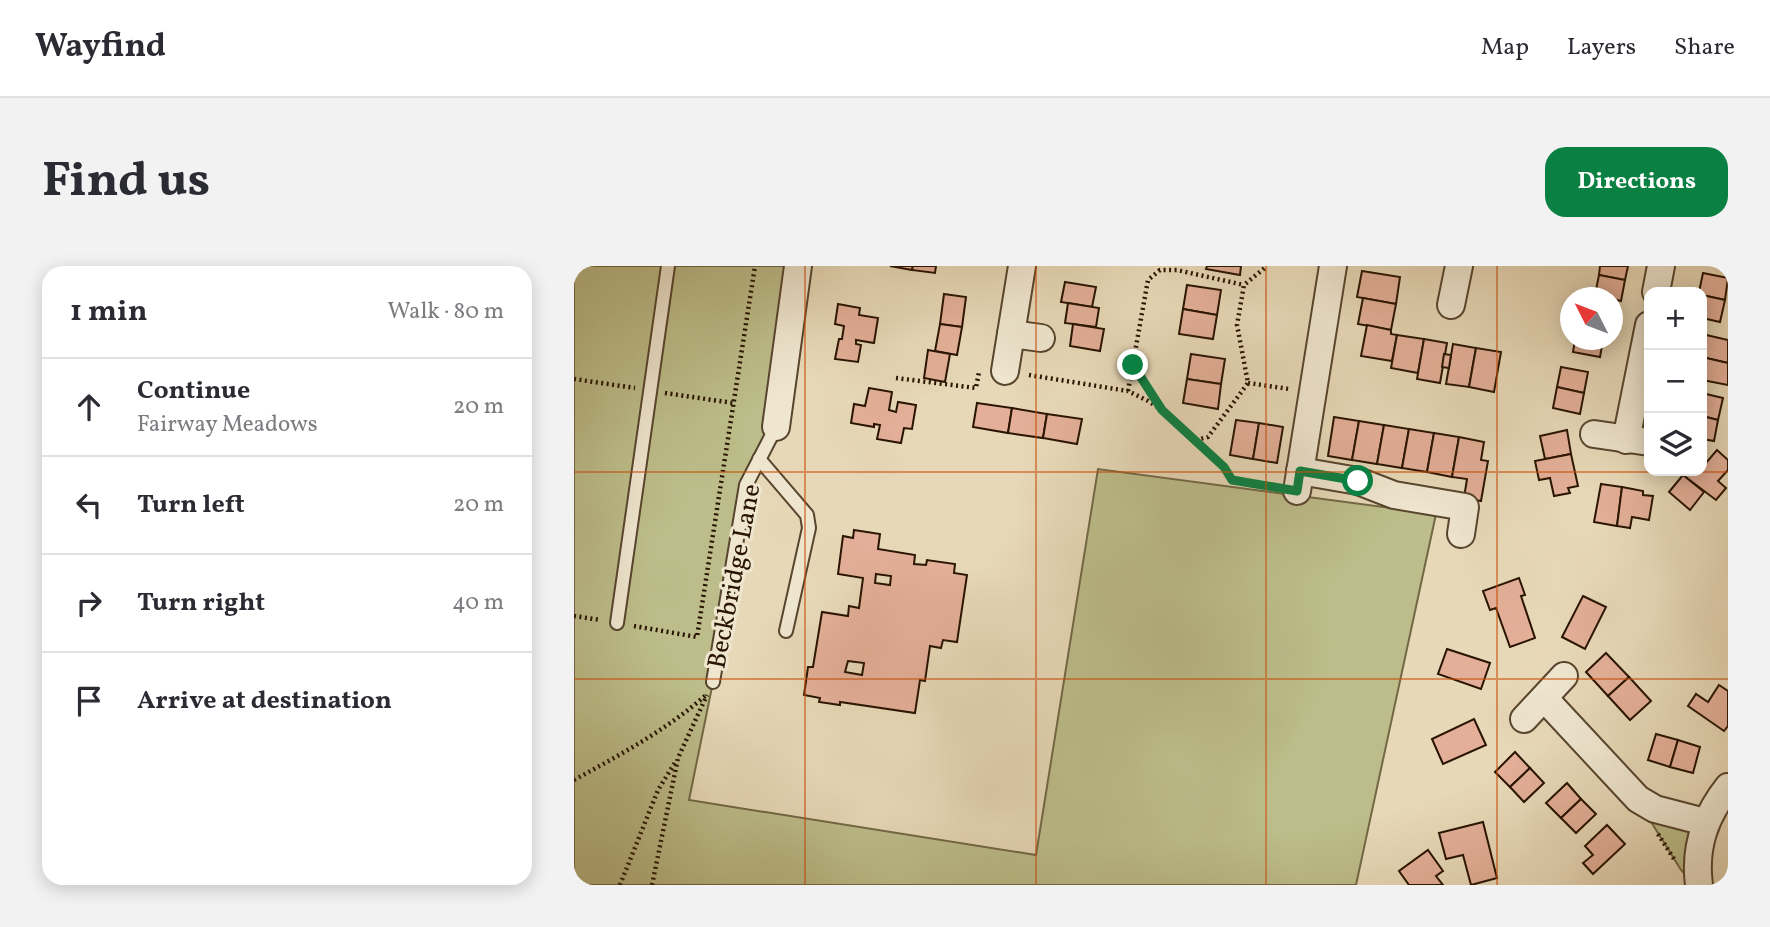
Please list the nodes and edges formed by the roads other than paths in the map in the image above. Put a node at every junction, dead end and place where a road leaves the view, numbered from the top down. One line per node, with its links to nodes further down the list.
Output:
1 (668, 266): 18 (lane)
2 (798, 266): 13 (street, Beckbridge Lane)
3 (1022, 266): 9 (street)
4 (1333, 266): 17 (street)
5 (1661, 266): 7 (street)
6 (1453, 267): 8 (street)
7 (1657, 287)
8 (1451, 305)
9 (1011, 334): 10 (street); 12 (street)
10 (1041, 338)
11 (1646, 350): 15 (street)
12 (1005, 371)
13 (776, 427): 16 (lane, Beckbridge Lane)
14 (1594, 434): 15 (street)
15 (1637, 441)
16 (759, 459): 19 (lane); 21 (lane, Beckbridge Lane)
17 (1461, 534)
18 (617, 623)
19 (786, 631)
20 (1564, 676): 22 (street)
21 (713, 682)
22 (1545, 698): 23 (street); 25 (street)
23 (1524, 719)
24 (1728, 787): 25 (street)
25 (1705, 822): 26 (street)
26 (1690, 877)

